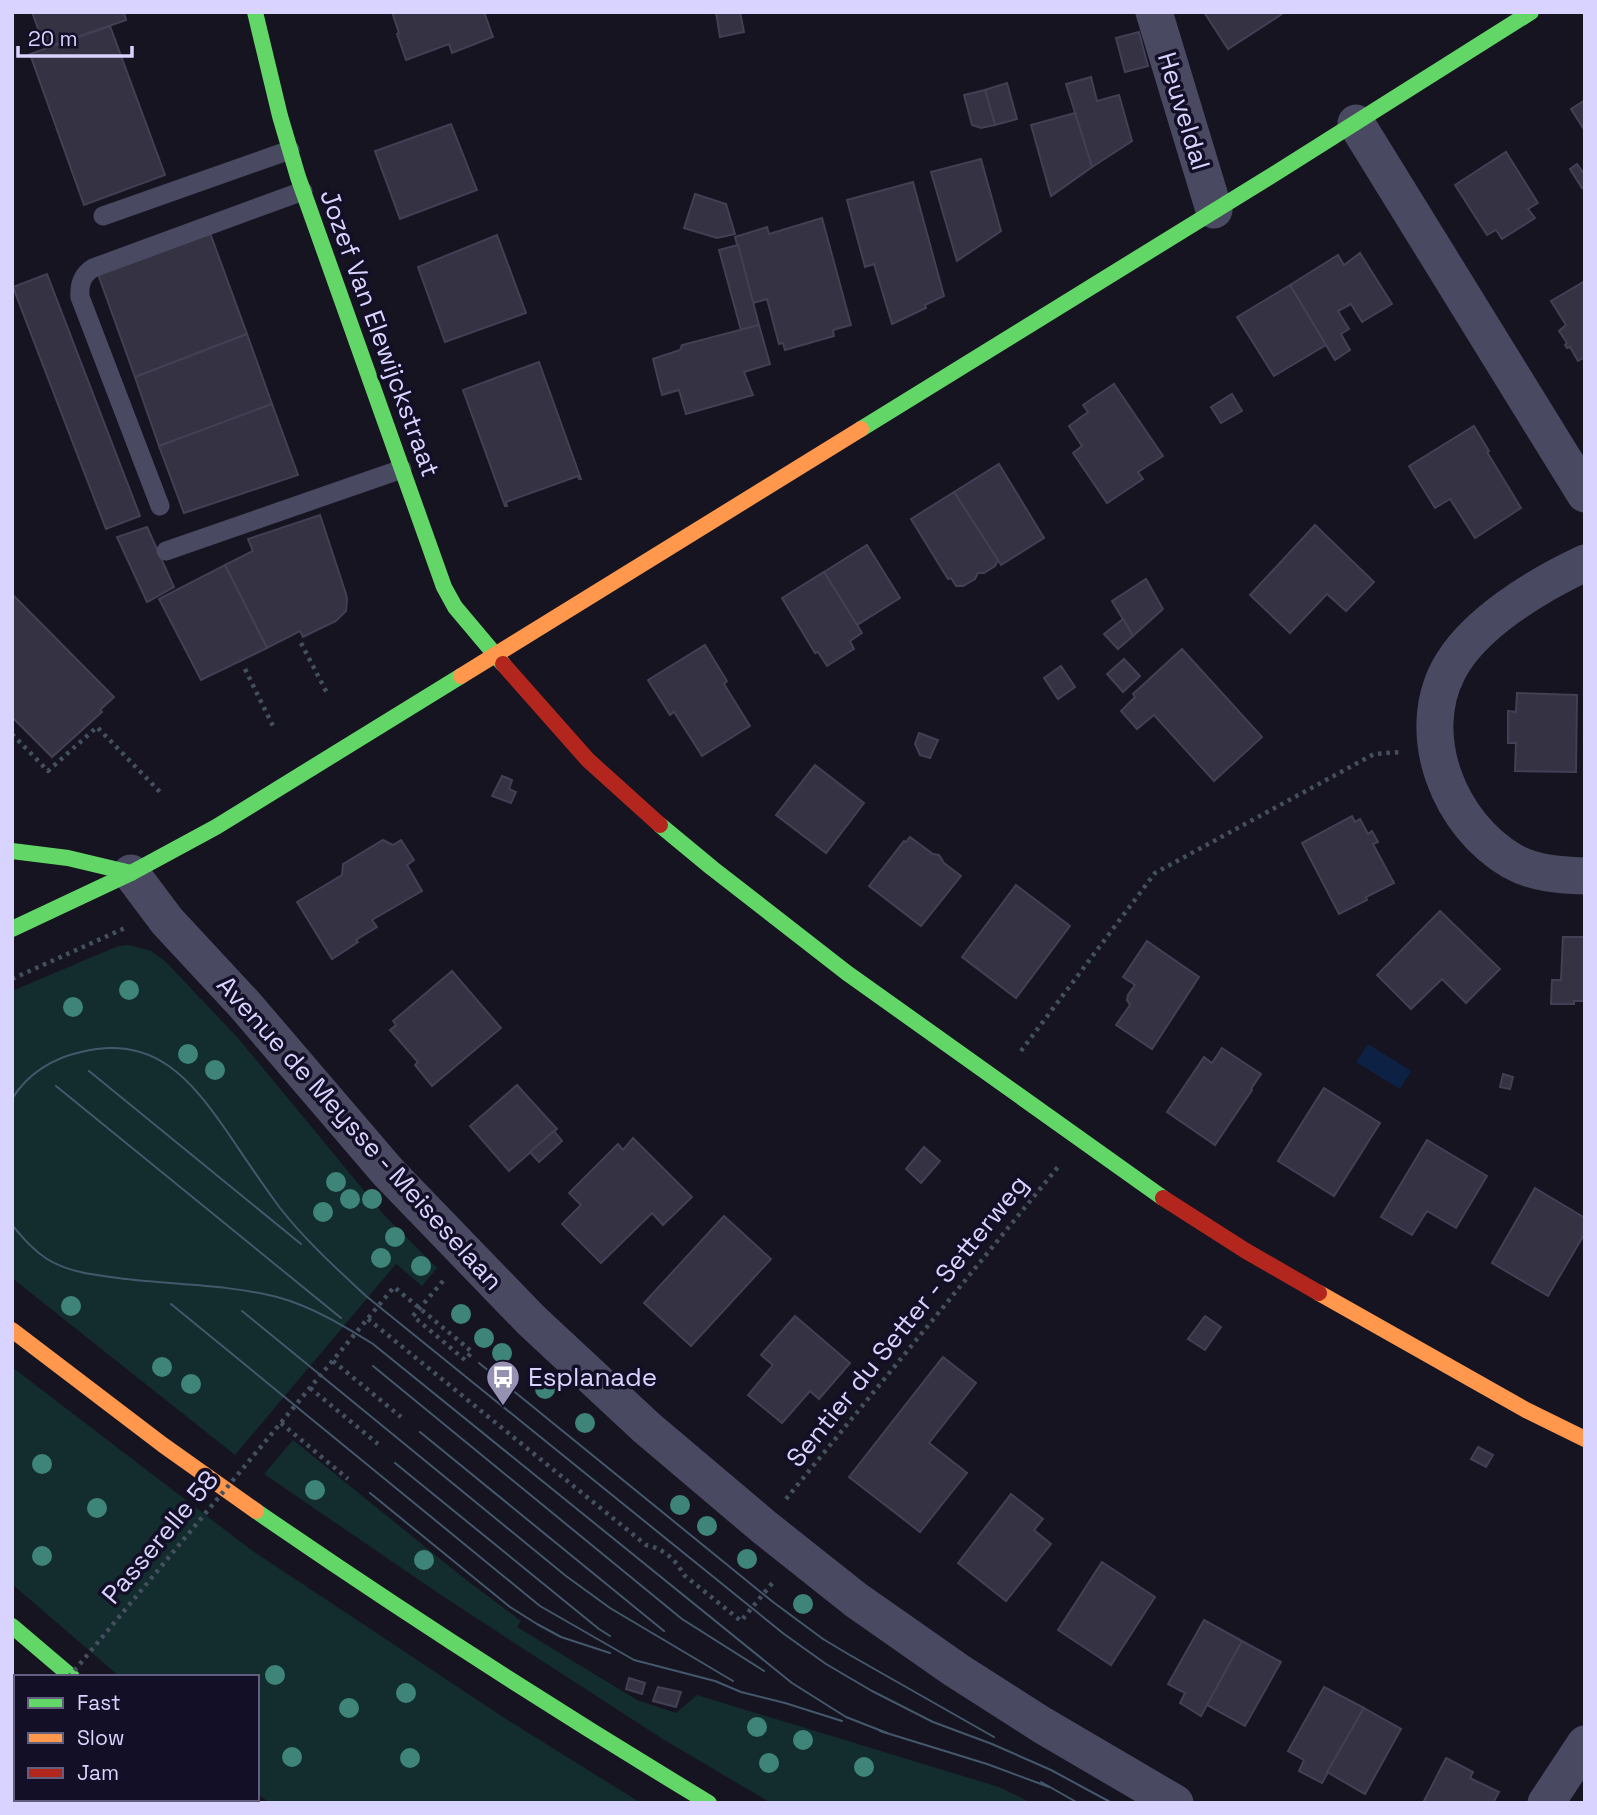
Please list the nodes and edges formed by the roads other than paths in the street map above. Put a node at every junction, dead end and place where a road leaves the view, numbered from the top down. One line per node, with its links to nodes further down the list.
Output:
1 (255, 12): 5 (main road, Jozef Van Elewijckstraat)
2 (1154, 12): 7 (street, Heuveldal)
3 (1531, 12): 4 (main road)
4 (1356, 123): 7 (main road); 10 (street)
5 (290, 150): 6 (main road, Jozef Van Elewijckstraat); 8 (lane)
6 (303, 191): 9 (main road, Jozef Van Elewijckstraat); 11 (lane)
7 (1214, 210): 14 (main road)
8 (103, 216)
9 (402, 469): 12 (lane); 14 (main road, Jozef Van Elewijckstraat)
10 (1585, 494)
11 (160, 506)
12 (166, 551)
13 (1585, 563): 17 (street)
14 (494, 655): 16 (main road); 20 (main road, Jozef Van Elewijckstraat)
15 (12, 851): 16 (main road)
16 (131, 873): 18 (main road); 25 (street, Avenue de Meysse - Meiseselaan)
17 (1585, 876)
18 (12, 929)
19 (12, 1330): 24 (main road)
20 (1585, 1439)
21 (12, 1626): 22 (main road)
22 (69, 1675)
23 (1585, 1744): 26 (street)
24 (709, 1803)
25 (1175, 1803)
26 (1546, 1803)

